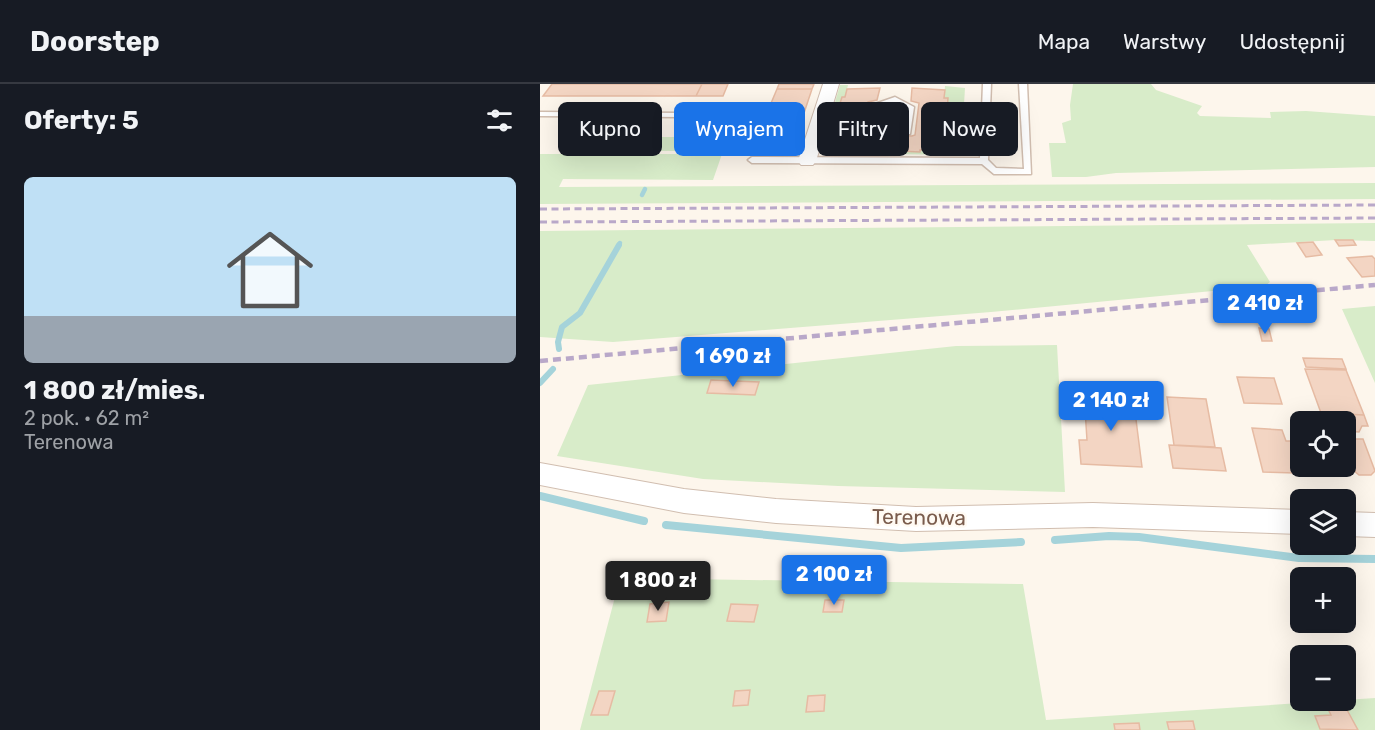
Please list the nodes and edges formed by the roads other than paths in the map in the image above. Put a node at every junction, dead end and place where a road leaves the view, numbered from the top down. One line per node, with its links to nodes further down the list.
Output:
1 (831, 84): 8 (street)
2 (987, 84): 9 (lane)
3 (1023, 84): 9 (lane)
4 (895, 99): 4 (lane)
5 (540, 114): 6 (lane)
6 (674, 115)
7 (752, 160): 8 (lane)
8 (807, 161): 9 (lane)
9 (984, 161)
10 (540, 474): 11 (street, Terenowa)
11 (1290, 522)
12 (1356, 524): 13 (street)
13 (1375, 525)

